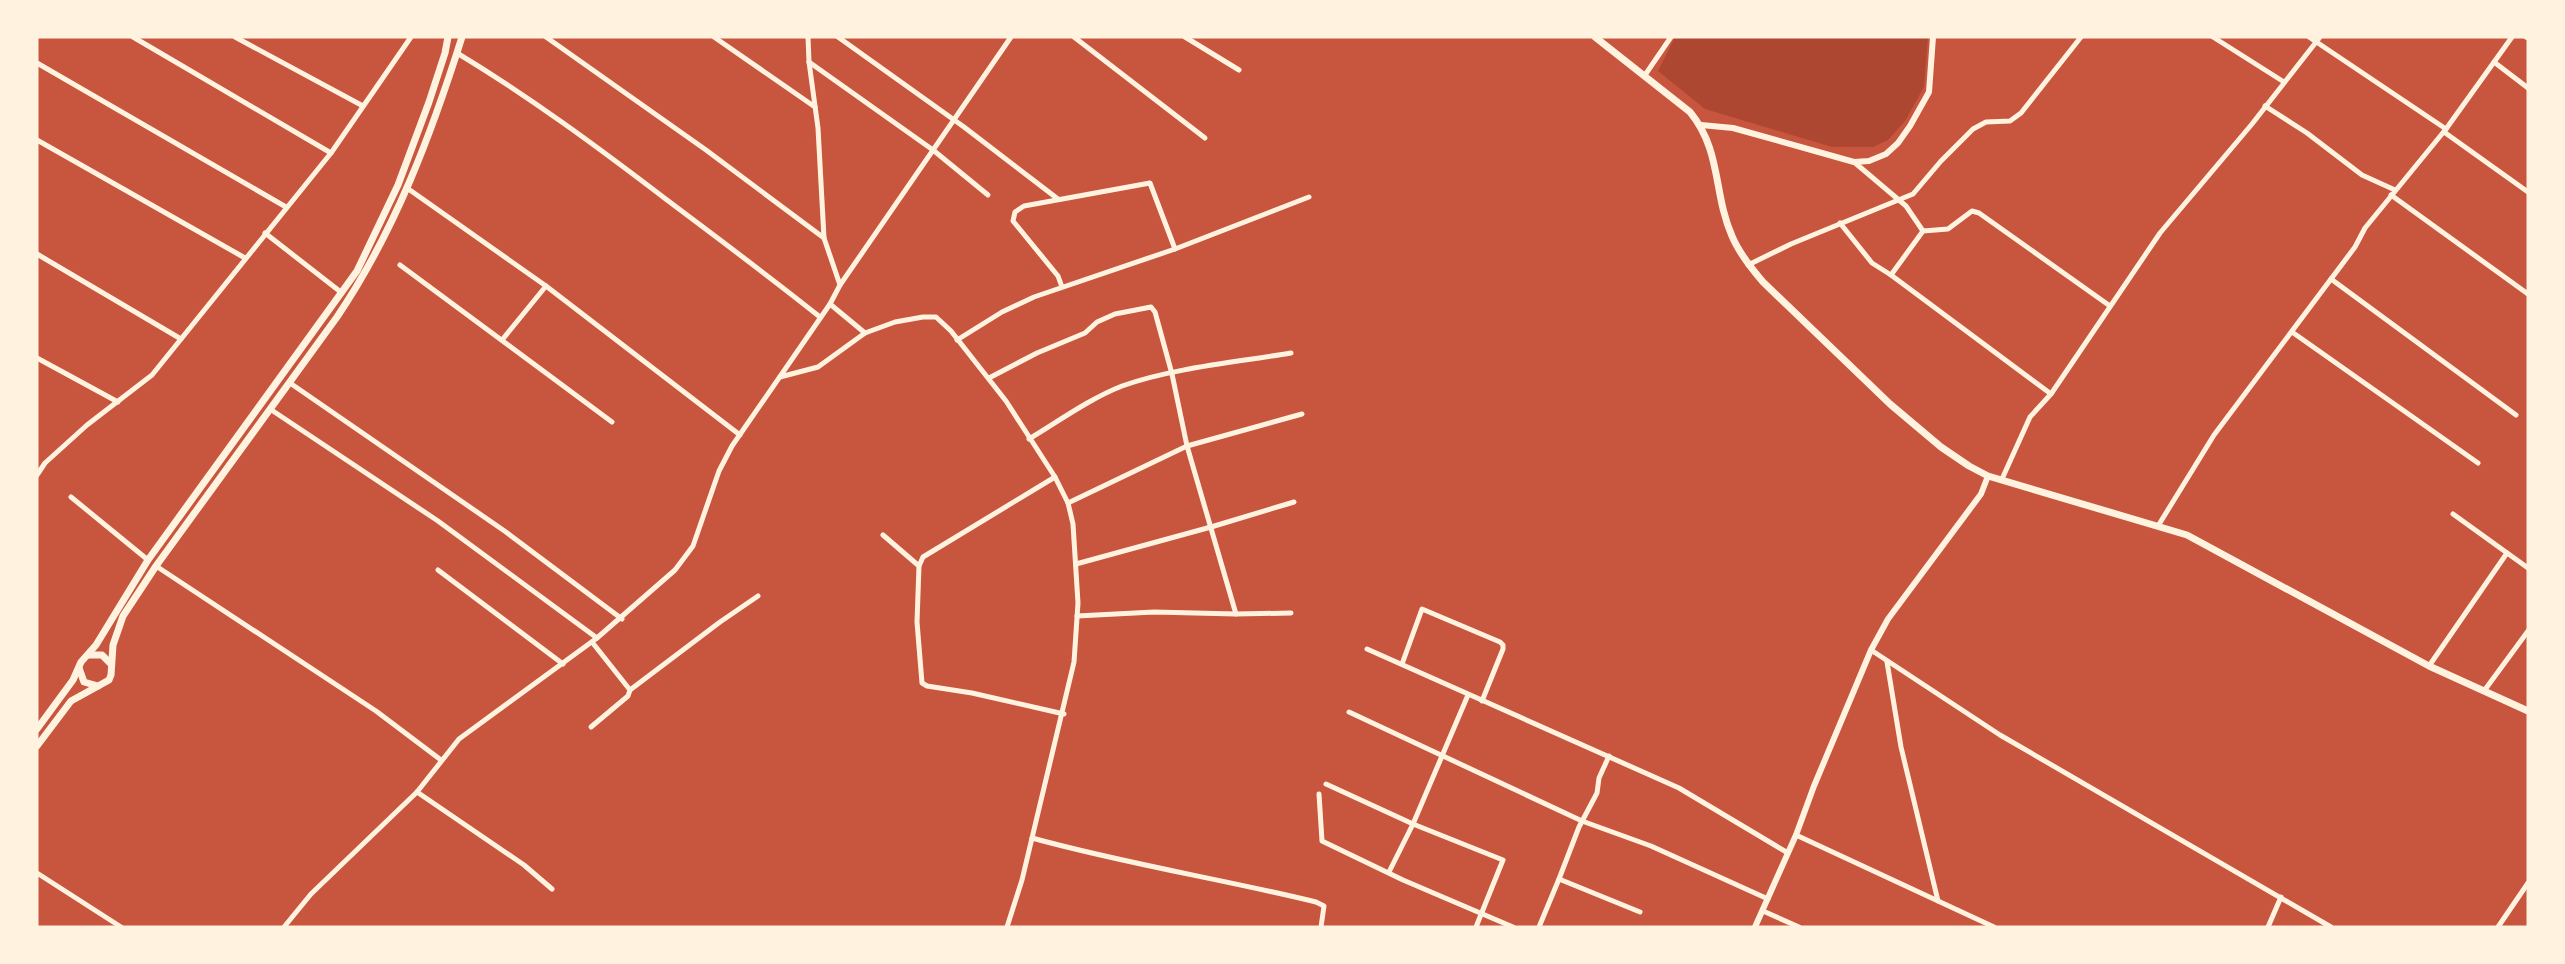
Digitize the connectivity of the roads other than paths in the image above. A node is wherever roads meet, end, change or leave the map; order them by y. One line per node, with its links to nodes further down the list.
1 (133, 37): 38 (street)
2 (235, 37): 29 (street)
3 (411, 37): 29 (street)
4 (448, 37): 62 (main road)
5 (461, 37): 21 (main road)
6 (546, 37): 51 (street)
7 (714, 37): 31 (street)
8 (808, 37): 22 (street)
9 (838, 37): 32 (street)
10 (1011, 37): 32 (street)
11 (1074, 37): 35 (street)
12 (1185, 37): 25 (street)
13 (1595, 37): 26 (main road)
14 (1671, 37): 26 (street)
15 (1933, 37): 39 (street)
16 (2081, 37): 46 (street)
17 (2213, 37): 27 (street)
18 (2309, 37): 20 (street)
19 (2512, 37): 23 (street)
20 (2318, 39): 27 (street); 34 (street)
21 (457, 53): 40 (main road); 66 (street)
22 (809, 62): 31 (street); 37 (street)
23 (2494, 62): 28 (street); 34 (street)
24 (37, 63): 47 (street)
25 (1239, 70)
26 (1645, 75): 33 (main road)
27 (2284, 82): 30 (street)
28 (2528, 89)
29 (362, 106): 38 (street)
30 (2265, 106): 42 (street); 65 (street)
31 (815, 107): 51 (street)
32 (954, 120): 37 (street); 45 (street)
33 (1701, 125): 39 (street); 56 (main road)
34 (2445, 130): 41 (street); 42 (street)
35 (1205, 138)
36 (37, 140): 54 (street)
37 (933, 150): 43 (street); 59 (street)
38 (331, 153): 47 (street)
39 (1854, 162): 46 (street)
40 (407, 188): 60 (street); 77 (main road)
41 (2528, 192)
42 (2393, 193): 58 (street); 63 (street)
43 (988, 195)
44 (1309, 197): 52 (street)
45 (1058, 199): 52 (street); 61 (street)
46 (1899, 200): 48 (street); 49 (street)
47 (286, 207): 50 (street)
48 (1840, 223): 56 (street); 57 (street)
49 (1923, 231): 57 (street); 65 (street)
50 (265, 233): 54 (street); 62 (street)
51 (824, 239): 59 (street)
52 (1175, 249): 61 (street)
53 (37, 254): 69 (street)
54 (245, 258): 69 (street)
55 (400, 265): 70 (street)
56 (1748, 265): 89 (main road)
57 (1891, 275): 78 (street)
58 (2331, 279): 67 (street); 82 (street)
59 (840, 285): 64 (street)
60 (546, 286): 70 (street); 84 (street)
61 (1062, 287): 71 (street)
62 (342, 293): 100 (main road)
63 (2528, 294)
64 (831, 304): 66 (street); 68 (street)
65 (2110, 306): 78 (street)
66 (820, 317): 75 (street)
67 (2292, 332): 87 (street); 96 (street)
68 (865, 334): 71 (street); 75 (street)
69 (181, 339): 79 (street)
70 (502, 340): 83 (street)
71 (957, 340): 76 (street)
72 (1291, 353): 74 (street)
73 (37, 358): 79 (street)
74 (1172, 374): 76 (street); 85 (street); 86 (street)
75 (780, 377): 84 (street)
76 (989, 378): 85 (street)
77 (290, 383): 80 (main road); 110 (street)
78 (2051, 394): 91 (street)
79 (118, 402): 88 (street)
80 (270, 409): 102 (main road); 112 (street)
81 (1303, 414): 86 (street)
82 (2516, 415)
83 (612, 422)
84 (740, 435): 110 (street)
85 (1029, 439): 90 (street)
86 (1187, 446): 94 (street); 97 (street)
87 (2478, 463)
88 (37, 475)
89 (1987, 475): 91 (main road); 114 (street)
90 (1055, 477): 94 (street); 103 (street)
91 (2002, 479): 96 (main road)
92 (71, 497): 100 (street)
93 (1294, 502): 97 (street)
94 (1068, 503): 101 (street)
95 (2453, 514): 99 (street)
96 (2158, 526): 120 (main road)
97 (1212, 527): 101 (street); 108 (street)
98 (883, 535): 103 (street)
99 (2507, 553): 104 (street); 120 (street)
100 (148, 560): 115 (main road)
101 (1076, 564): 109 (street)
102 (156, 566): 117 (main road); 135 (street)
103 (919, 566): 129 (street)
104 (2528, 568)
105 (438, 570): 118 (street)
106 (758, 596): 123 (street)
107 (1291, 613): 108 (street)
108 (1236, 614): 109 (street)
109 (1077, 616): 129 (street)
110 (622, 619): 112 (street)
111 (2528, 631): 124 (street)
112 (595, 640): 118 (street); 123 (street)
113 (1367, 649): 119 (street)
114 (1871, 650): 116 (street); 141 (street)
115 (89, 655): 117 (main road); 121 (main road)
116 (1888, 662): 149 (street); 151 (street)
117 (111, 664): 122 (main road)
118 (564, 664): 135 (street)
119 (1402, 664): 125 (street); 126 (street)
120 (2429, 666): 124 (main road)
121 (79, 668): 122 (main road); 131 (main road)
122 (100, 686): 132 (main road)
123 (630, 690): 130 (street)
124 (2484, 691): 127 (main road)
125 (1468, 695): 126 (street); 133 (street)
126 (1482, 701): 134 (street)
127 (2528, 711)
128 (1349, 712): 133 (street)
129 (1064, 714): 142 (street)
130 (591, 727)
131 (37, 729)
132 (37, 746)
133 (1441, 755): 139 (street); 140 (street)
134 (1609, 756): 139 (street); 143 (street)
135 (441, 760): 137 (street)
136 (1326, 784): 140 (street)
137 (417, 792): 148 (street); 156 (street)
138 (1319, 794): 144 (street)
139 (1582, 821): 146 (street); 150 (street)
140 (1413, 824): 144 (street); 154 (street)
141 (1796, 835): 143 (street); 151 (street)
142 (1031, 838): 157 (street); 158 (street)
143 (1788, 853): 150 (street)
144 (1389, 872): 154 (street)
145 (37, 873): 155 (street)
146 (1559, 879): 153 (street); 161 (street)
147 (2528, 883): 167 (street)
148 (552, 889)
149 (2281, 897): 165 (street); 166 (street)
150 (1768, 900): 152 (street)
151 (1938, 901): 164 (street)
152 (1762, 911): 162 (street); 163 (street)
153 (1640, 912)
154 (1481, 915): 159 (street); 160 (street)
155 (121, 927)
156 (284, 927)
157 (1007, 927)
158 (1321, 927)
159 (1476, 927)
160 (1513, 927)
161 (1539, 927)
162 (1755, 927)
163 (1799, 927)
164 (1994, 927)
165 (2268, 927)
166 (2331, 927)
167 (2498, 927)

